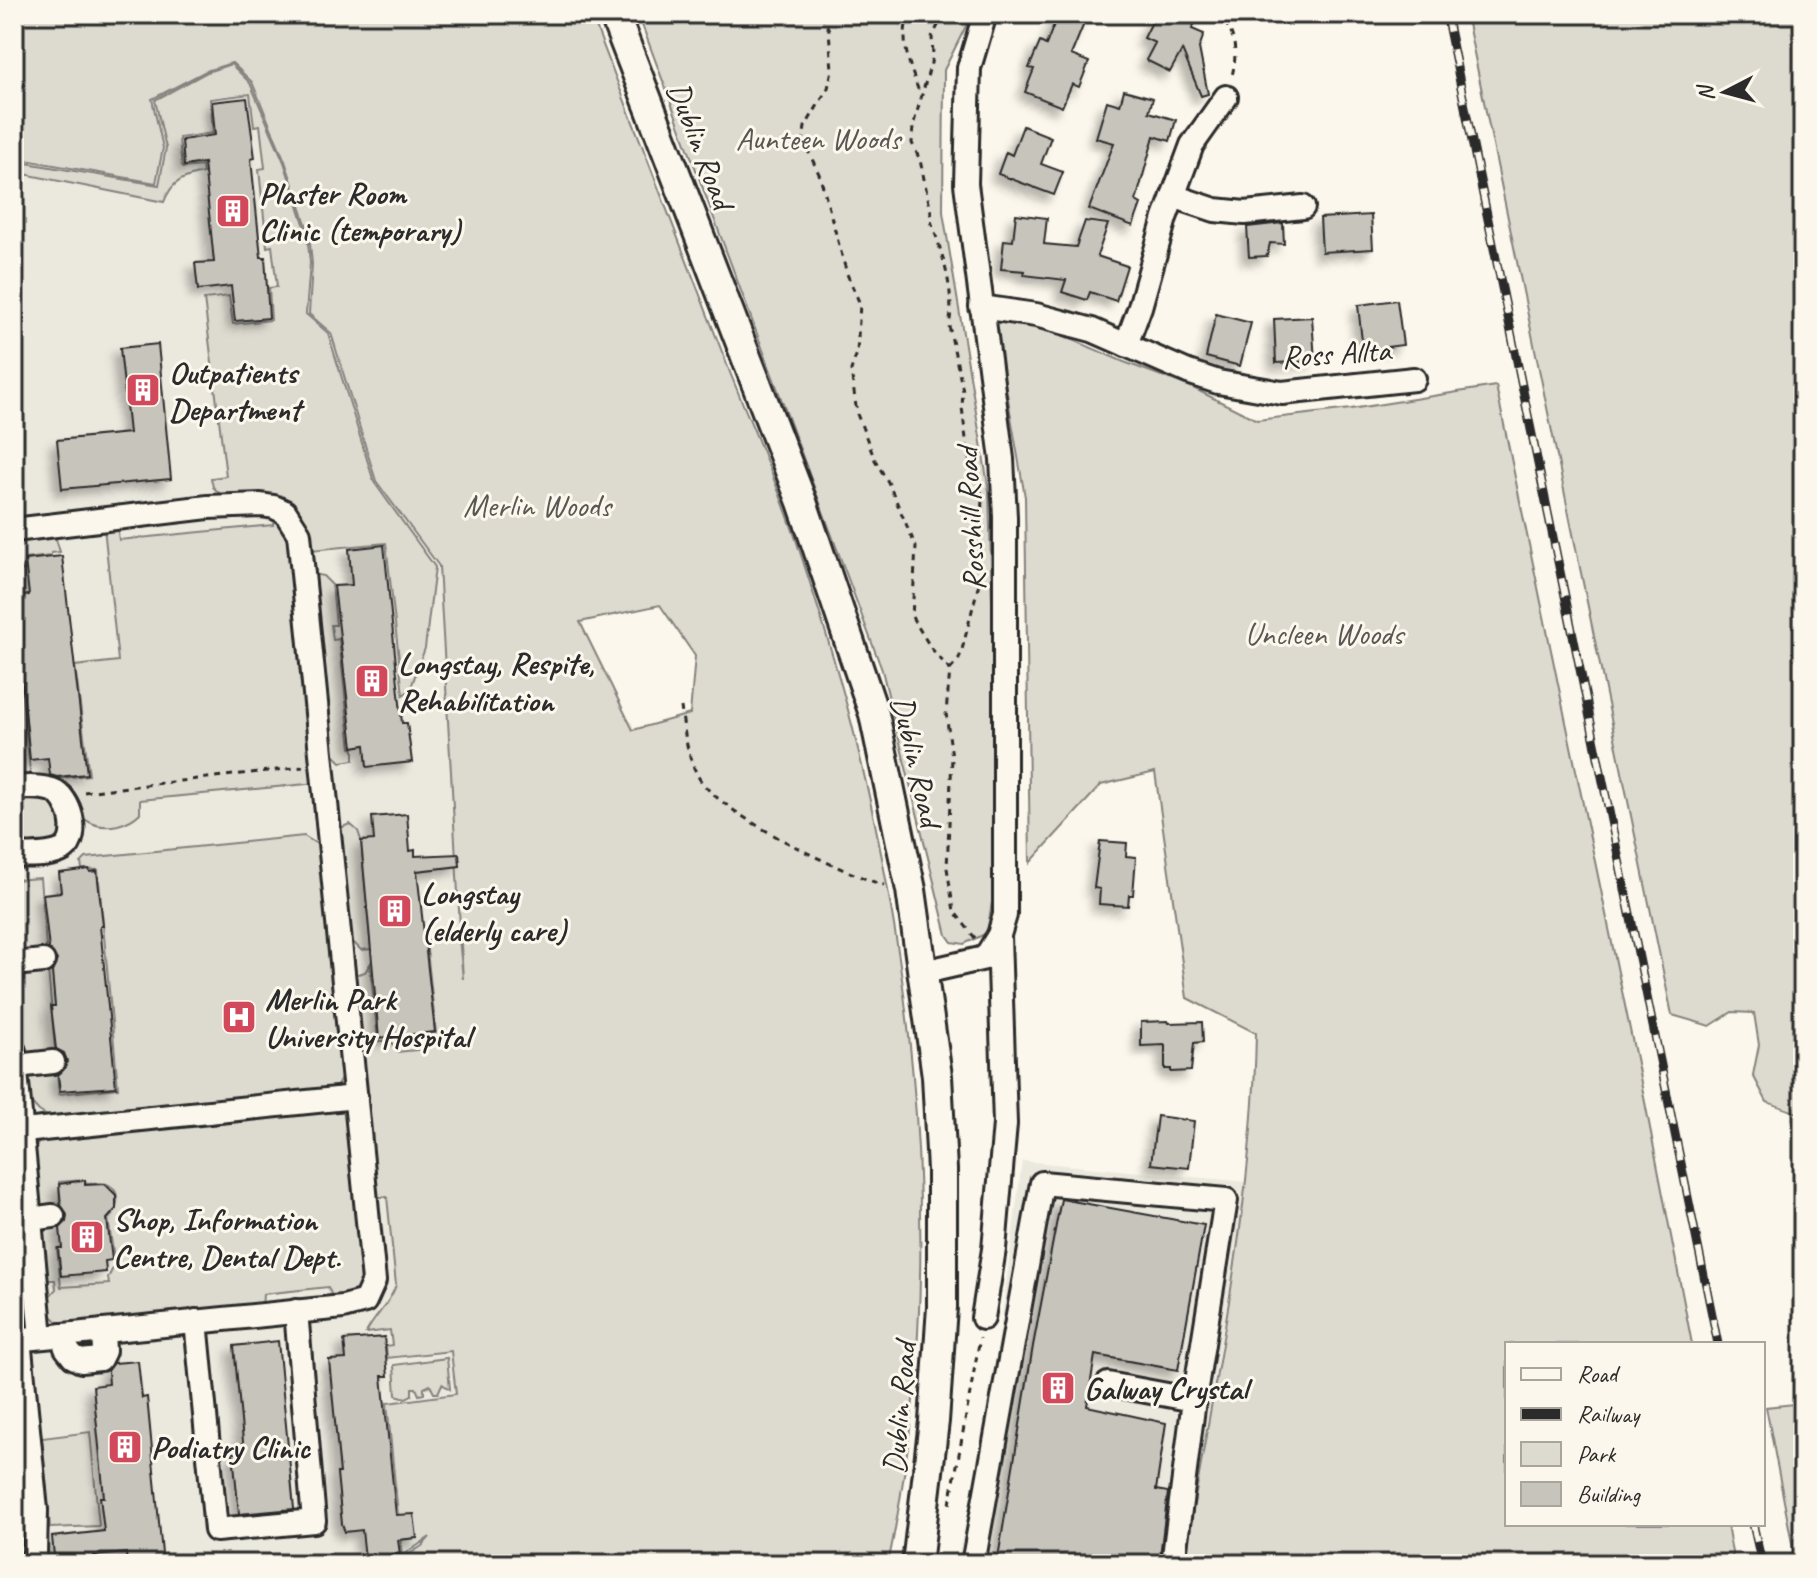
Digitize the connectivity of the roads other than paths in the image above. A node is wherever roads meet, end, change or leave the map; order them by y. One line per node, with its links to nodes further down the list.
1 (614, 14): 15 (main road, Dublin Road)
2 (985, 14): 6 (street, Rosshill Road)
3 (1226, 97): 4 (street)
4 (1173, 196): 5 (street); 7 (street)
5 (1303, 207)
6 (981, 307): 7 (street, Ross Allta); 12 (street, Rosshill Road)
7 (1126, 345): 8 (street, Ross Allta)
8 (1414, 379)
9 (14, 530): 18 (street)
10 (14, 788): 11 (street)
11 (14, 856)
12 (994, 943): 15 (street); 23 (street, Rosshill Road)
13 (43, 961): 14 (street)
14 (14, 964)
15 (924, 972): 29 (main road, Dublin Road)
16 (15, 1058): 17 (street); 19 (street)
17 (53, 1062)
18 (356, 1097): 19 (street); 22 (street)
19 (18, 1132): 21 (street)
20 (53, 1216): 21 (street)
21 (30, 1219): 25 (street)
22 (296, 1311): 24 (street); 24 (street)
23 (983, 1318)
24 (196, 1321): 25 (street)
25 (34, 1338): 28 (street)
26 (1108, 1384): 27 (street)
27 (1194, 1400): 30 (street); 31 (street)
28 (28, 1564)
29 (917, 1564)
30 (973, 1564)
31 (1173, 1564)

